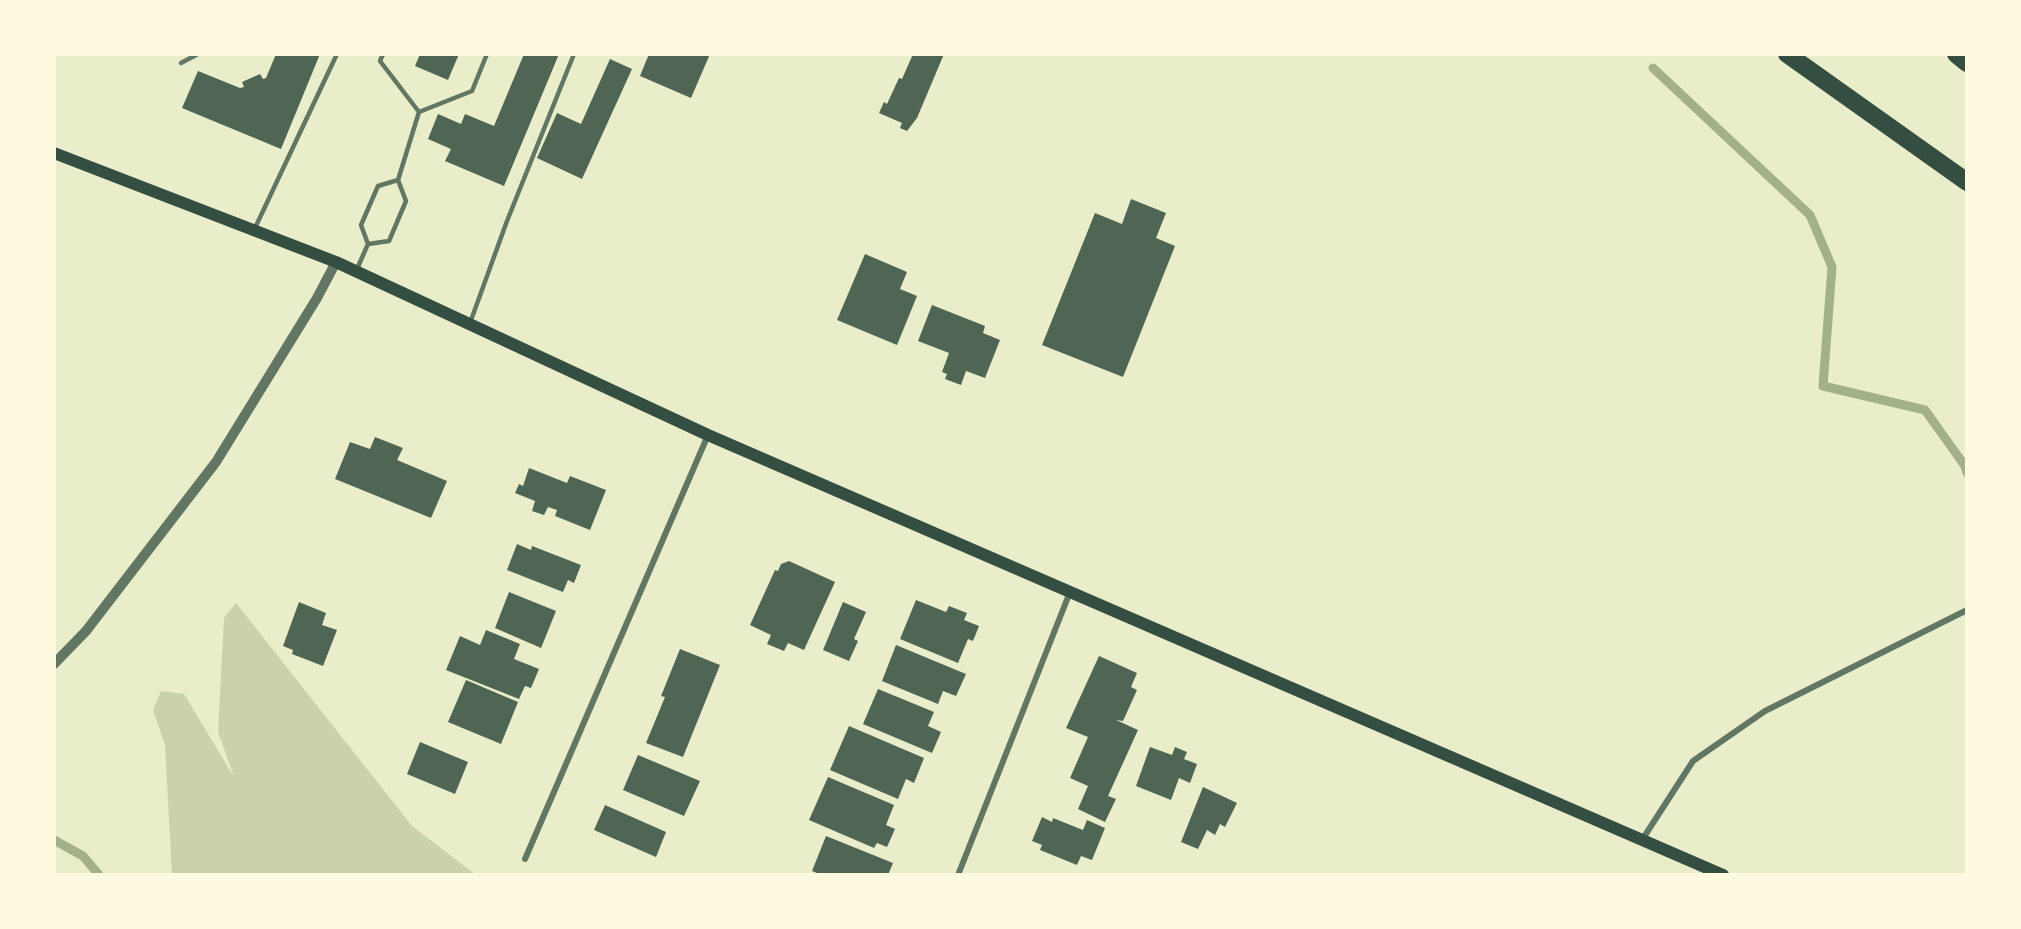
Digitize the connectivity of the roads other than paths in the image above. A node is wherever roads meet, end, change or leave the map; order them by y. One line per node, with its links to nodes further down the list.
1 (198, 54): 8 (lane)
2 (337, 54): 14 (lane)
3 (383, 54): 10 (lane)
4 (487, 54): 10 (lane)
5 (574, 54): 18 (lane)
6 (1787, 54): 13 (highway)
7 (1956, 54): 9 (highway)
8 (182, 63)
9 (1967, 63)
10 (419, 112): 12 (lane)
11 (54, 153): 14 (main road)
12 (398, 180): 15 (lane); 15 (lane)
13 (1967, 182)
14 (254, 231): 16 (main road)
15 (368, 244): 17 (lane)
16 (336, 262): 17 (main road); 22 (street)
17 (356, 272): 18 (main road)
18 (470, 324): 19 (main road)
19 (708, 435): 20 (main road); 24 (street)
20 (1070, 592): 23 (main road); 25 (street)
21 (1967, 610): 23 (street)
22 (54, 664)
23 (1641, 841): 26 (main road)
24 (525, 859)
25 (958, 875)
26 (1723, 875)

